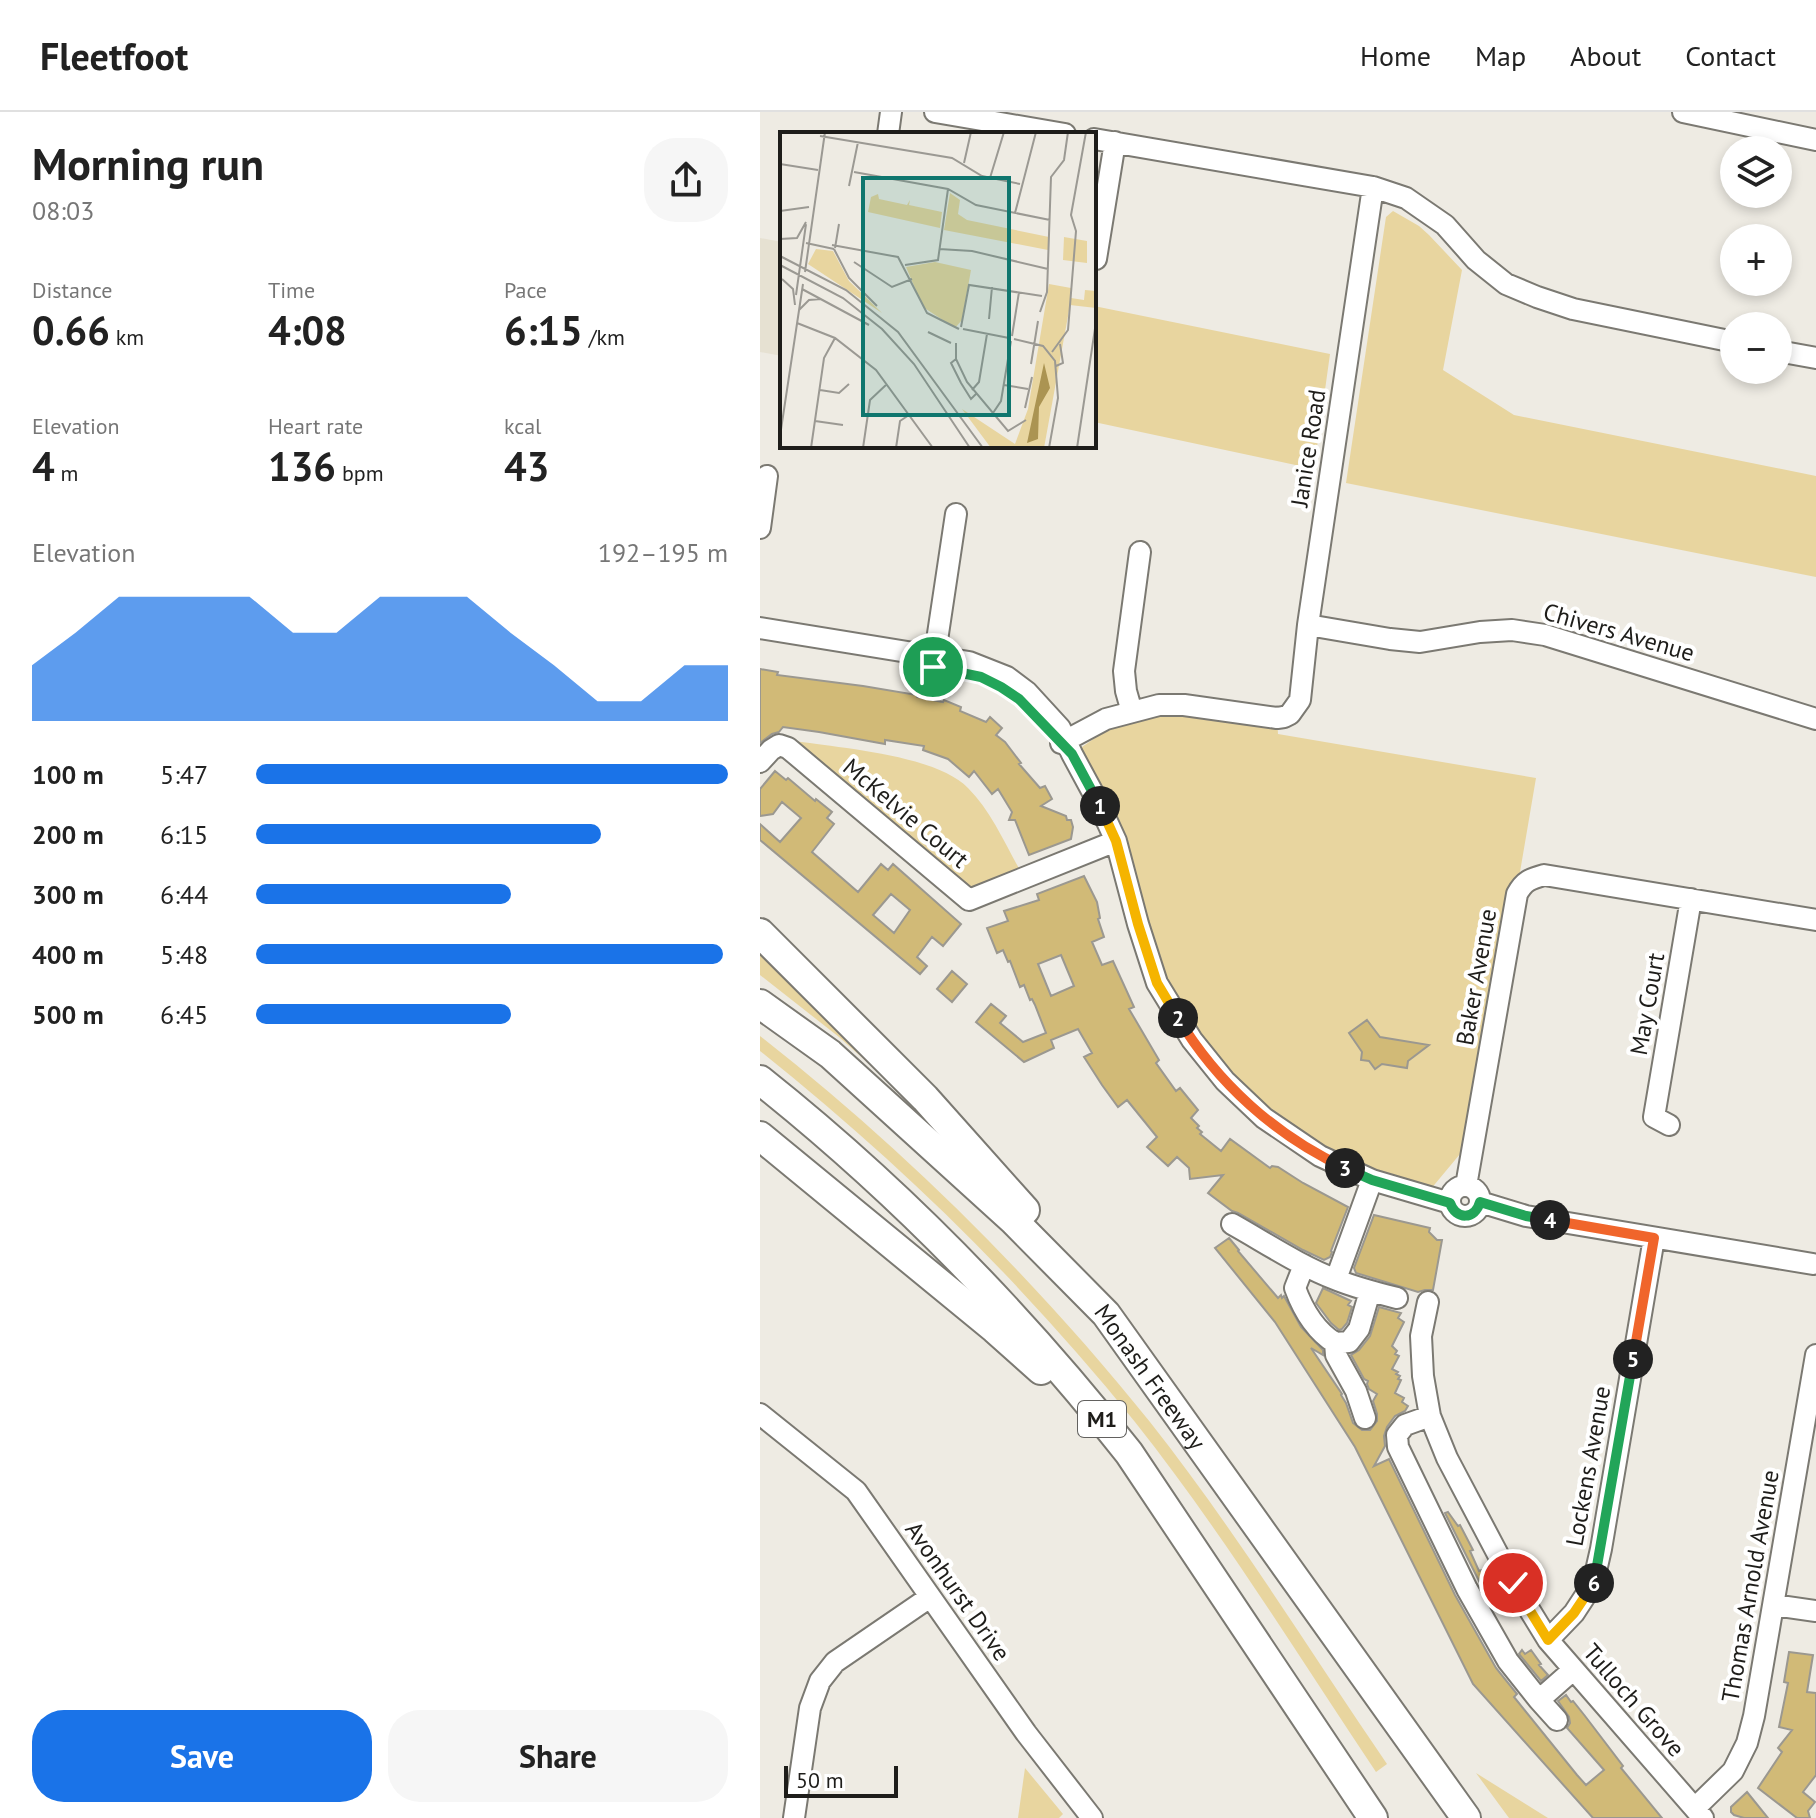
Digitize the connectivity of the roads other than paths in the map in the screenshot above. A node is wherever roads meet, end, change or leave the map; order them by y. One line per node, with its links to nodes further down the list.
1 (891, 112): 4 (street)
2 (935, 112): 5 (street)
3 (1683, 112): 7 (street)
4 (888, 132)
5 (1053, 132)
6 (1096, 139): 8 (street)
7 (1816, 140)
8 (1115, 142): 9 (street); 10 (street)
9 (1373, 187): 11 (street); 18 (street, Janice Road)
10 (1096, 259)
11 (1720, 339)
12 (1792, 354): 13 (street)
13 (1816, 358)
14 (767, 476): 16 (street)
15 (956, 514): 22 (street)
16 (760, 528)
17 (1140, 552): 23 (street)
18 (1308, 625): 23 (street, Janice Road); 24 (street, Chivers Avenue)
19 (760, 628): 21 (street)
20 (760, 639): 21 (street)
21 (812, 642): 22 (street)
22 (934, 662): 25 (street)
23 (1132, 712): 25 (street)
24 (1816, 719)
25 (1066, 745): 27 (street)
26 (760, 762): 27 (street, McKelvie Court)
27 (1116, 841): 35 (street)
28 (1691, 899): 29 (street, Baker Avenue); 33 (street, May Court); 36 (street, Baker Avenue)
29 (1816, 920)
30 (760, 933): 47 (highway)
31 (760, 1004): 47 (highway, Monash Freeway / M1)
32 (760, 1080): 53 (highway, M1)
33 (1654, 1121)
34 (760, 1136): 53 (highway)
35 (1372, 1180): 38 (street); 43 (street)
36 (1466, 1186): 37 (street); 38 (street)
37 (1480, 1202): 38 (street); 40 (street)
38 (1450, 1203)
39 (1232, 1224): 41 (street)
40 (1654, 1238): 42 (street); 57 (street, Lockens Avenue)
41 (1304, 1265): 43 (street); 48 (street)
42 (1815, 1267)
43 (1336, 1279): 44 (street)
44 (1370, 1291): 45 (street); 48 (street)
45 (1397, 1298)
46 (1428, 1302): 51 (street, Tulloch Grove)
47 (1106, 1314): 65 (highway, Monash Freeway / M1)
48 (1335, 1343): 52 (street)
49 (1816, 1355): 55 (street, Thomas Arnold Avenue)
50 (760, 1414): 54 (street, Avonhurst Drive)
51 (1430, 1416): 57 (street, Tulloch Grove); 59 (street)
52 (1365, 1418)
53 (1129, 1453): 64 (highway, M1)
54 (930, 1597): 62 (street); 63 (street, Avonhurst Drive)
55 (1774, 1605): 56 (street); 61 (street, Thomas Arnold Avenue)
56 (1816, 1611)
57 (1548, 1640): 58 (street, Tulloch Grove)
58 (1573, 1670): 59 (street); 61 (street, Tulloch Grove)
59 (1539, 1700): 60 (street)
60 (1557, 1720)
61 (1699, 1813)
62 (794, 1818)
63 (1092, 1818)
64 (1373, 1818)
65 (1466, 1818)

